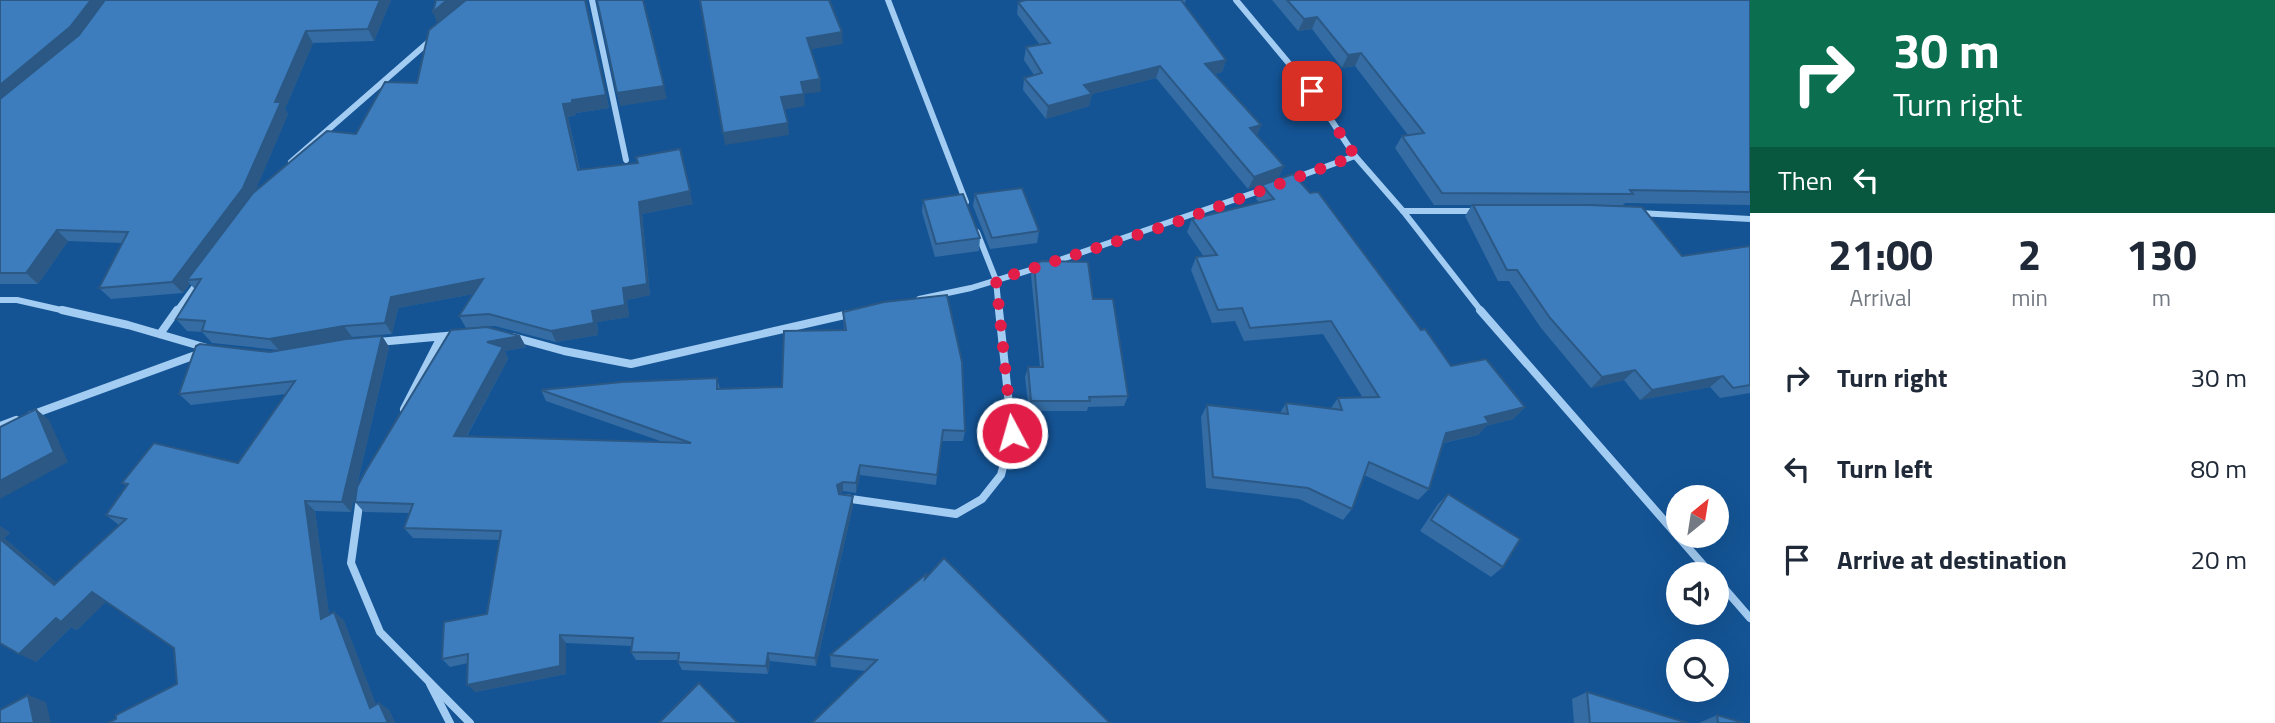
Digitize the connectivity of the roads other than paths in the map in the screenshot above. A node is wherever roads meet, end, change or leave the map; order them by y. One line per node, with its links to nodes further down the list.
1 (592, 0): 6 (street)
2 (888, 0): 8 (street)
3 (1236, 0): 5 (street)
4 (434, 38): 7 (street)
5 (1355, 156): 9 (street); 15 (street)
6 (626, 160)
7 (287, 167)
8 (966, 204)
9 (1403, 211): 10 (street); 28 (street)
10 (1484, 211)
11 (1632, 213): 12 (street)
12 (1750, 219)
13 (976, 229): 15 (street)
14 (206, 272): 19 (street)
15 (996, 280): 17 (street); 27 (street)
16 (0, 300): 19 (street)
17 (905, 302)
18 (852, 313): 21 (street)
19 (160, 334): 25 (street)
20 (468, 334): 22 (street)
21 (506, 335)
22 (441, 337): 23 (street); 24 (street)
23 (365, 343)
24 (400, 417)
25 (0, 426)
26 (366, 484): 31 (street)
27 (843, 498)
28 (1701, 562)
29 (1729, 594): 30 (street)
30 (1750, 618)
31 (424, 674): 32 (street); 33 (street)
32 (450, 723)
33 (470, 723)

